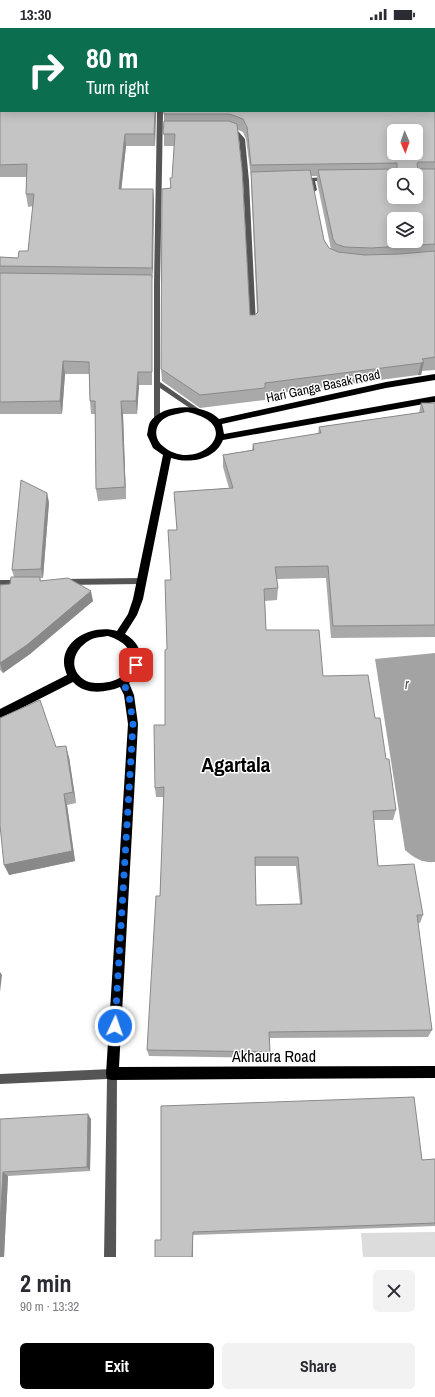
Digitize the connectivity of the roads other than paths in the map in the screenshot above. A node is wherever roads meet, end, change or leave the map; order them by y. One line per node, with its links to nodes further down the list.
1 (160, 112): 2 (street)
2 (160, 130): 3 (street); 12 (street)
3 (168, 130)
4 (221, 130): 8 (street)
5 (312, 179): 6 (street); 7 (street); 10 (street)
6 (332, 179)
7 (304, 180)
8 (246, 181): 9 (street); 13 (street)
9 (253, 181)
10 (315, 195)
11 (149, 284): 12 (street)
12 (156, 284): 15 (street)
13 (253, 325)
14 (435, 377): 19 (main road, Hari Ganga Basak Road)
15 (157, 383): 17 (street); 18 (street)
16 (435, 399): 20 (main road)
17 (199, 411): 18 (main road); 19 (main road)
18 (157, 420): 21 (main road)
19 (217, 422): 20 (main road)
20 (220, 438): 21 (main road)
21 (167, 455): 22 (main road)
22 (141, 581): 23 (street); 26 (main road)
23 (55, 582)
24 (0, 583): 25 (street)
25 (31, 583)
26 (119, 635): 27 (main road); 28 (main road)
27 (73, 677): 28 (main road); 29 (main road)
28 (123, 682): 31 (main road)
29 (0, 714)
30 (435, 1072): 31 (main road, Akhaura Road)
31 (112, 1074): 32 (street); 33 (street)
32 (0, 1079)
33 (110, 1257)

